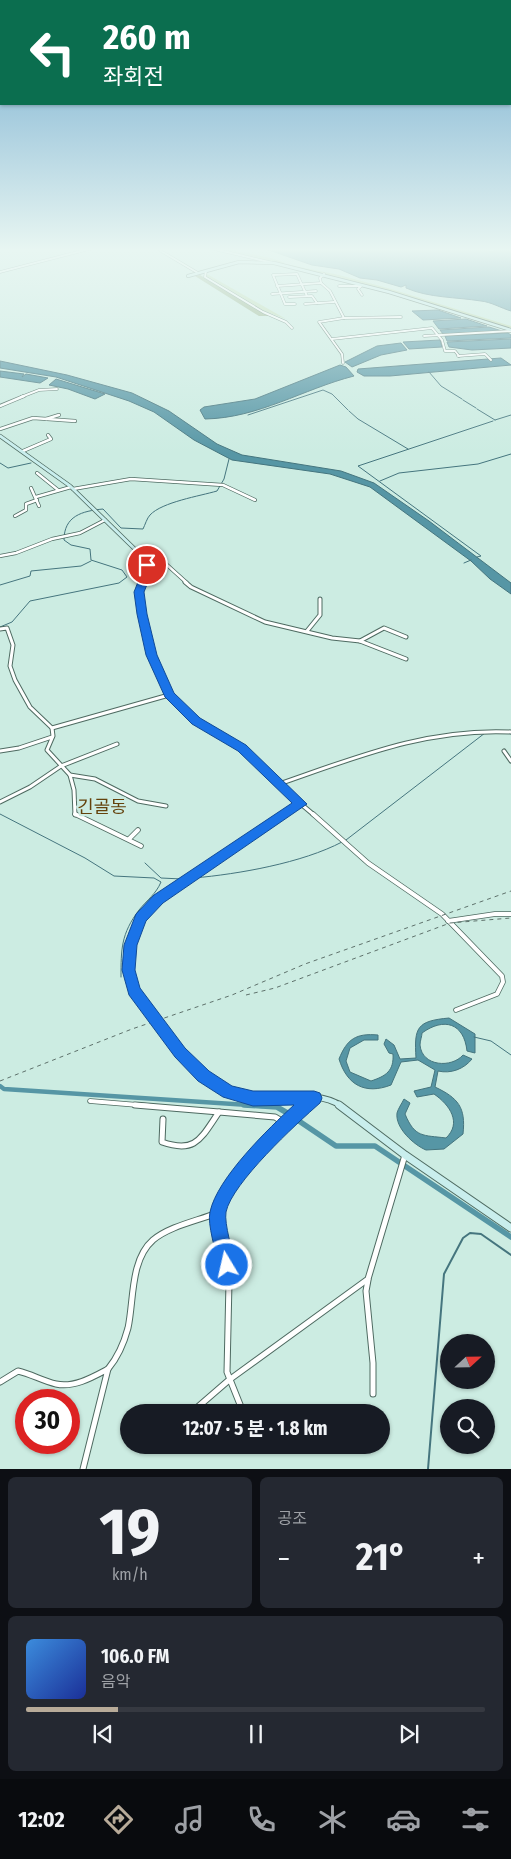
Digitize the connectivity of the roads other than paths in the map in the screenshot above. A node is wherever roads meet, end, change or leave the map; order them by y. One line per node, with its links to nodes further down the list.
1 (273, 317): 5 (street)
2 (464, 317): 6 (main road)
3 (344, 318): 4 (street); 9 (street)
4 (401, 318)
5 (292, 328)
6 (511, 331): 8 (street)
7 (424, 336): 8 (street)
8 (438, 336): 9 (street); 10 (street)
9 (331, 339): 11 (street)
10 (491, 360)
11 (342, 363)
12 (57, 389): 13 (street)
13 (0, 406)
14 (59, 415): 15 (street)
15 (45, 419): 16 (street); 17 (street)
16 (75, 421)
17 (0, 429)
18 (48, 435): 20 (street)
19 (0, 436): 20 (main road)
20 (23, 451): 23 (main road)
21 (37, 473): 24 (street)
22 (31, 488): 25 (street)
23 (72, 488): 24 (street); 26 (street); 29 (main road)
24 (58, 490): 25 (street)
25 (36, 498): 27 (street); 28 (street)
26 (255, 500)
27 (39, 506)
28 (15, 516)
29 (105, 520): 30 (street); 31 (main road)
30 (0, 556)
31 (142, 556): 34 (street); 38 (main road)
32 (320, 599): 34 (street)
33 (0, 629): 39 (street)
34 (307, 631): 36 (street)
35 (406, 637): 36 (street)
36 (360, 641): 37 (street)
37 (406, 659)
38 (169, 695): 39 (street); 48 (main road)
39 (52, 728): 41 (street)
40 (511, 732): 48 (street)
41 (52, 737): 43 (street); 46 (street)
42 (117, 744): 46 (street)
43 (0, 751)
44 (504, 751): 45 (street)
45 (511, 761)
46 (61, 766): 47 (street); 49 (street)
47 (70, 775): 51 (street); 53 (street)
48 (280, 784): 50 (main road)
49 (0, 802)
50 (300, 804): 56 (street); 58 (main road)
51 (166, 806)
52 (138, 830): 53 (street)
53 (129, 839): 54 (street)
54 (141, 846)
55 (511, 914): 56 (street)
56 (448, 920): 57 (street)
57 (456, 1010)
58 (314, 1098): 62 (street); 63 (main road)
59 (90, 1101): 60 (street)
60 (219, 1112): 61 (street); 62 (street)
61 (163, 1119)
62 (284, 1123): 64 (street)
63 (405, 1155): 65 (main road); 66 (street)
64 (217, 1213): 67 (street); 68 (street)
65 (511, 1228)
66 (368, 1279): 68 (street); 70 (street)
67 (108, 1369): 69 (street); 73 (street)
68 (230, 1380): 71 (street); 72 (street)
69 (0, 1382)
70 (373, 1394)
71 (202, 1404)
72 (240, 1404)
73 (83, 1469)

